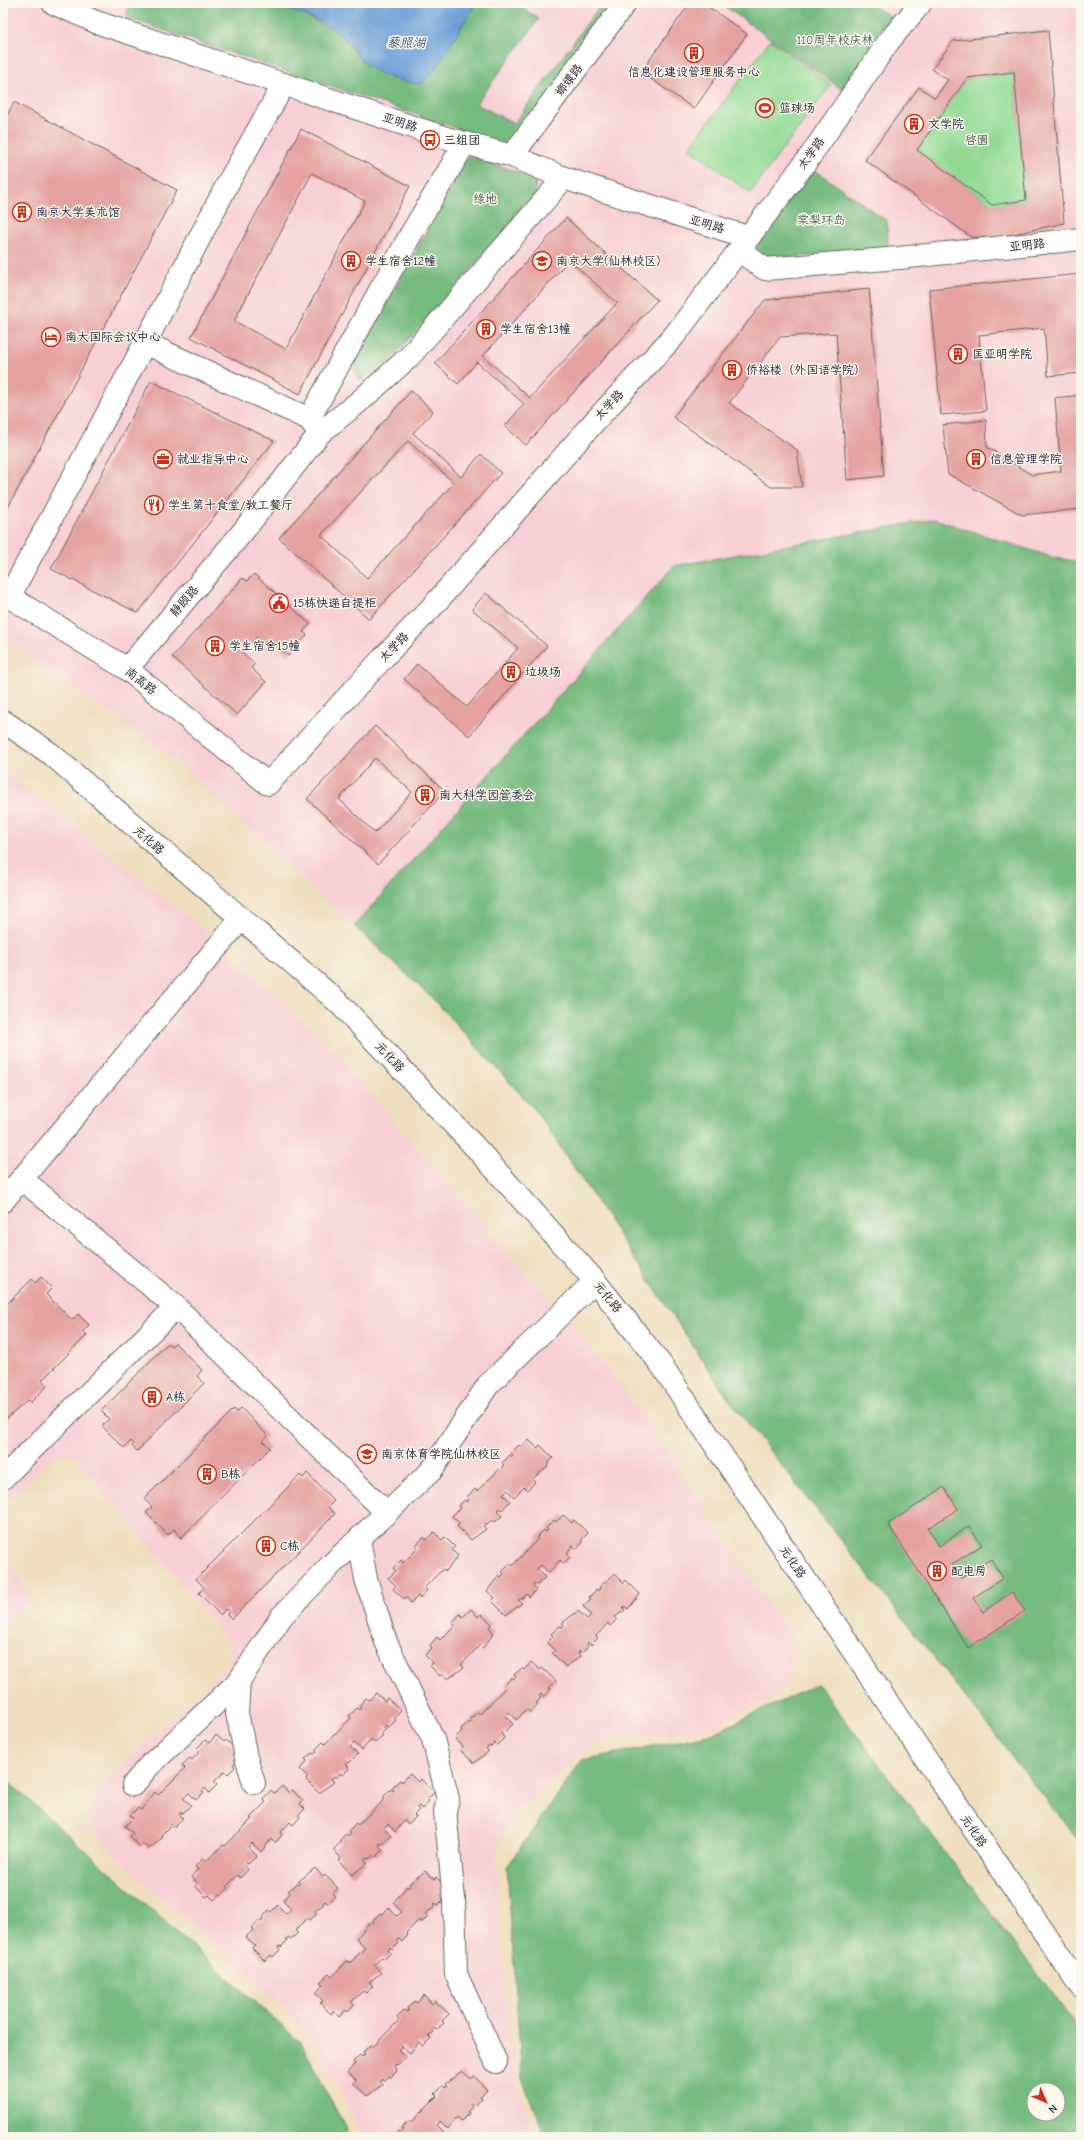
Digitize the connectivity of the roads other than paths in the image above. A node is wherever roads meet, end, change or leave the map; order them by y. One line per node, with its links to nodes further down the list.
1 (53, 3): 4 (street, 亚明路)
2 (626, 3): 6 (street, 嫏嬛路)
3 (921, 3): 9 (street, 太学路)
4 (284, 84): 5 (street, 亚明路); 10 (street)
5 (464, 143): 6 (street, 亚明路); 11 (street)
6 (512, 156): 7 (street, 亚明路)
7 (564, 178): 9 (street, 亚明路); 11 (street)
8 (1081, 239): 9 (street, 亚明路)
9 (744, 244): 15 (street, 太学路)
10 (145, 343): 11 (street); 12 (street)
11 (314, 426): 13 (street, 静颐路)
12 (6, 595): 13 (street, 南高路)
13 (127, 669): 15 (street, 南高路)
14 (3, 721): 16 (street, 元化路)
15 (268, 784)
16 (241, 919): 17 (street); 19 (street, 元化路)
17 (22, 1179): 18 (street); 20 (street)
18 (3, 1201)
19 (595, 1281): 22 (street); 27 (street, 元化路)
20 (176, 1307): 21 (street); 22 (street)
21 (3, 1478)
22 (387, 1513): 23 (street)
23 (359, 1539): 24 (street); 28 (street)
24 (239, 1681): 25 (street); 26 (street)
25 (254, 1783)
26 (133, 1786)
27 (1081, 1987)
28 (496, 2062)

